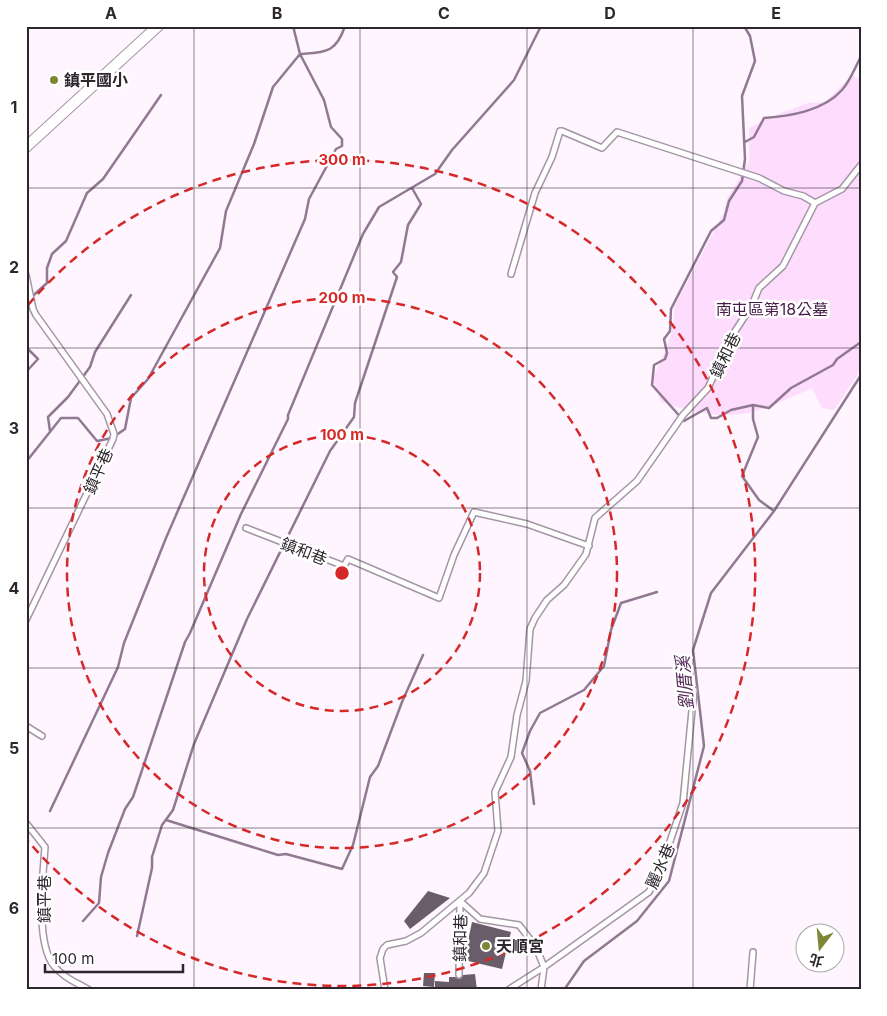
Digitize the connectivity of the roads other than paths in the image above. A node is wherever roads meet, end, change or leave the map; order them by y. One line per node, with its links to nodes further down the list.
1 (158, 26): 2 (street)
2 (26, 147)
3 (861, 165): 4 (lane)
4 (815, 203): 5 (lane); 8 (lane, 鎮和巷)
5 (511, 274)
6 (26, 275): 9 (lane, 鎮平巷)
7 (246, 528): 8 (lane, 鎮和巷)
8 (589, 546): 14 (lane, 鎮和巷)
9 (26, 620)
10 (694, 690): 16 (lane, 麗水巷)
11 (26, 726): 12 (lane)
12 (42, 736)
13 (26, 823): 18 (lane, 鎮平巷)
14 (460, 901): 16 (lane, 鎮和巷); 17 (lane, 鎮和巷); 19 (lane, 鎮和巷)
15 (753, 952): 22 (lane)
16 (544, 967): 20 (lane); 21 (lane)
17 (459, 975)
18 (89, 990)
19 (385, 990)
20 (508, 990)
21 (540, 990)
22 (750, 990)

